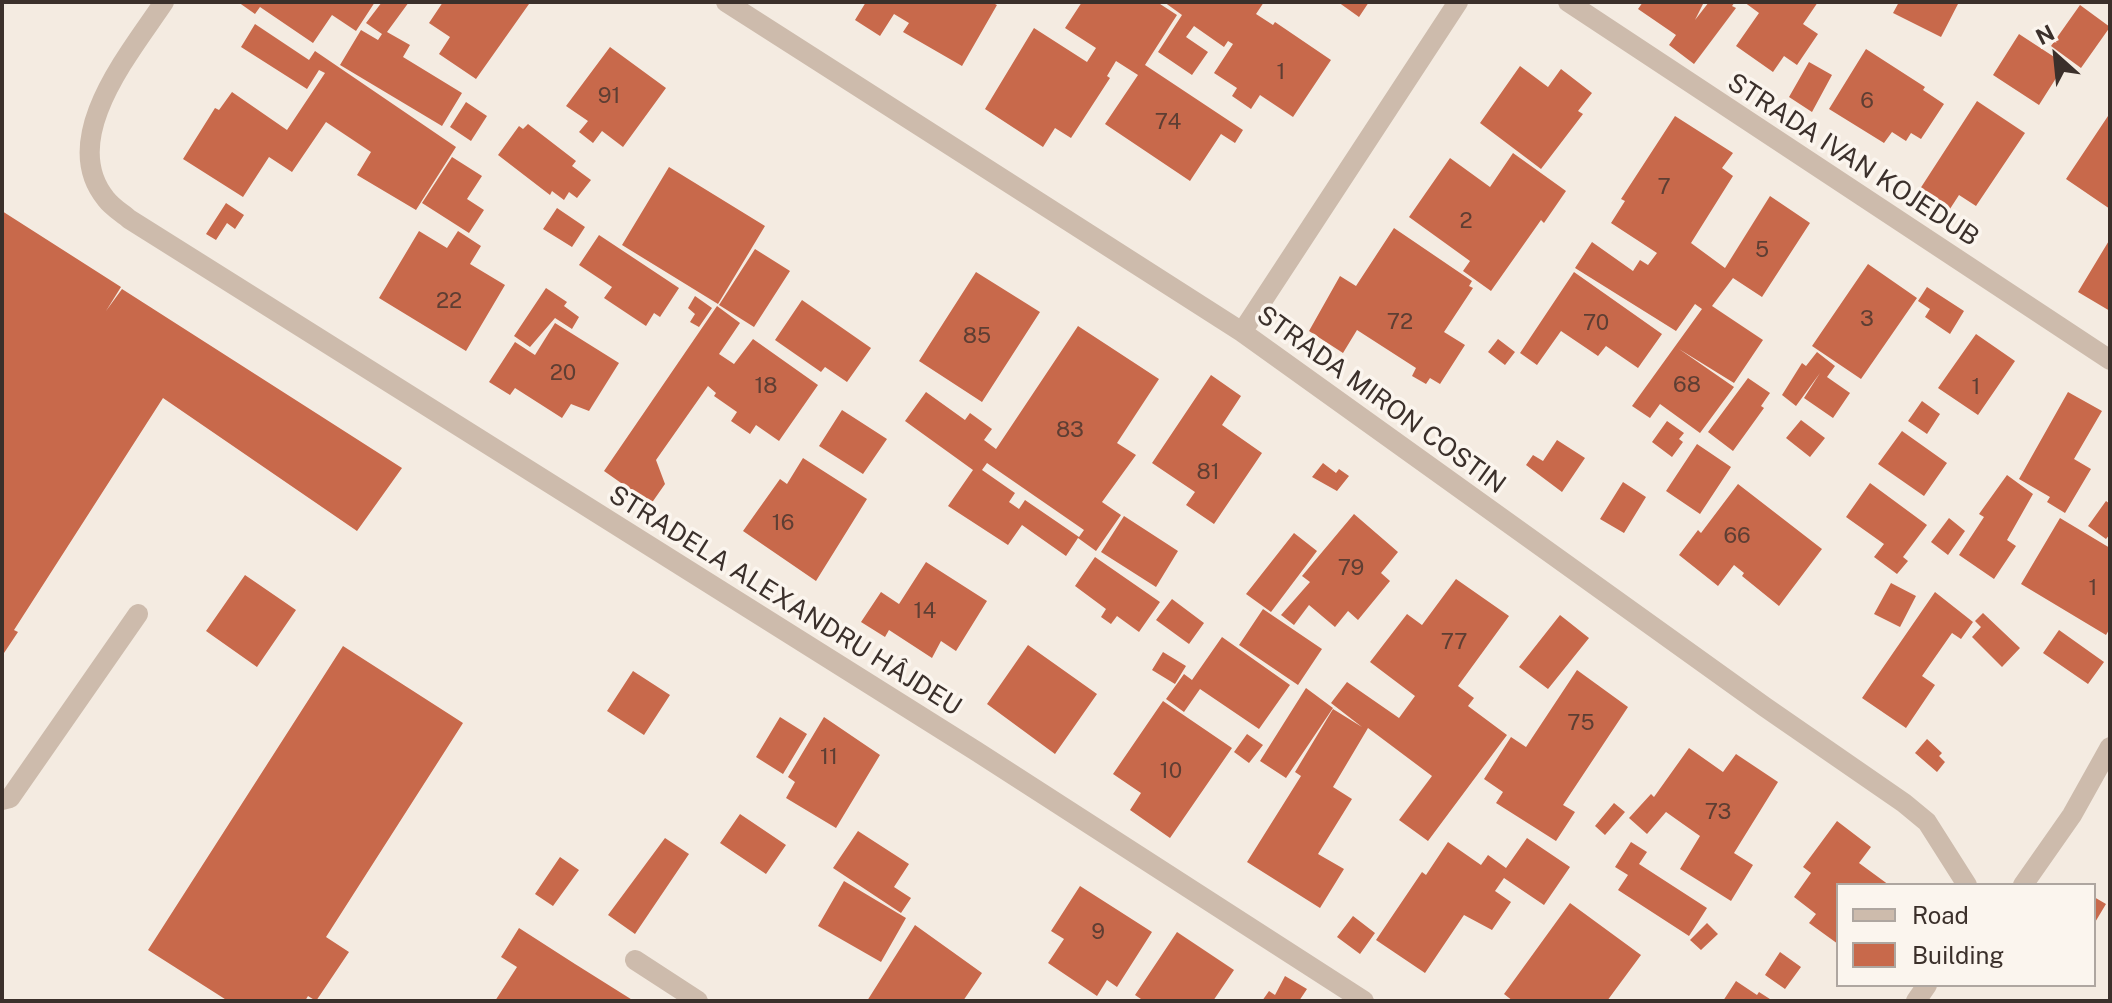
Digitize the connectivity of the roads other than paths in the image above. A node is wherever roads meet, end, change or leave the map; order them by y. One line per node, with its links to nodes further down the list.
1 (164, 2): 14 (street, STRADELA ALEXANDRU HÂJDEU)
2 (726, 2): 5 (street, STRADA MIRON COSTIN)
3 (1458, 2): 5 (street)
4 (1568, 2): 6 (street, STRADA IVAN KOJEDUB)
5 (1242, 332): 10 (street, STRADA MIRON COSTIN)
6 (2110, 360)
7 (138, 614): 9 (street)
8 (2110, 747): 11 (street)
9 (2, 800)
10 (1966, 883)
11 (2024, 883)
12 (635, 960): 13 (street)
13 (698, 1001)
14 (1364, 1001)

